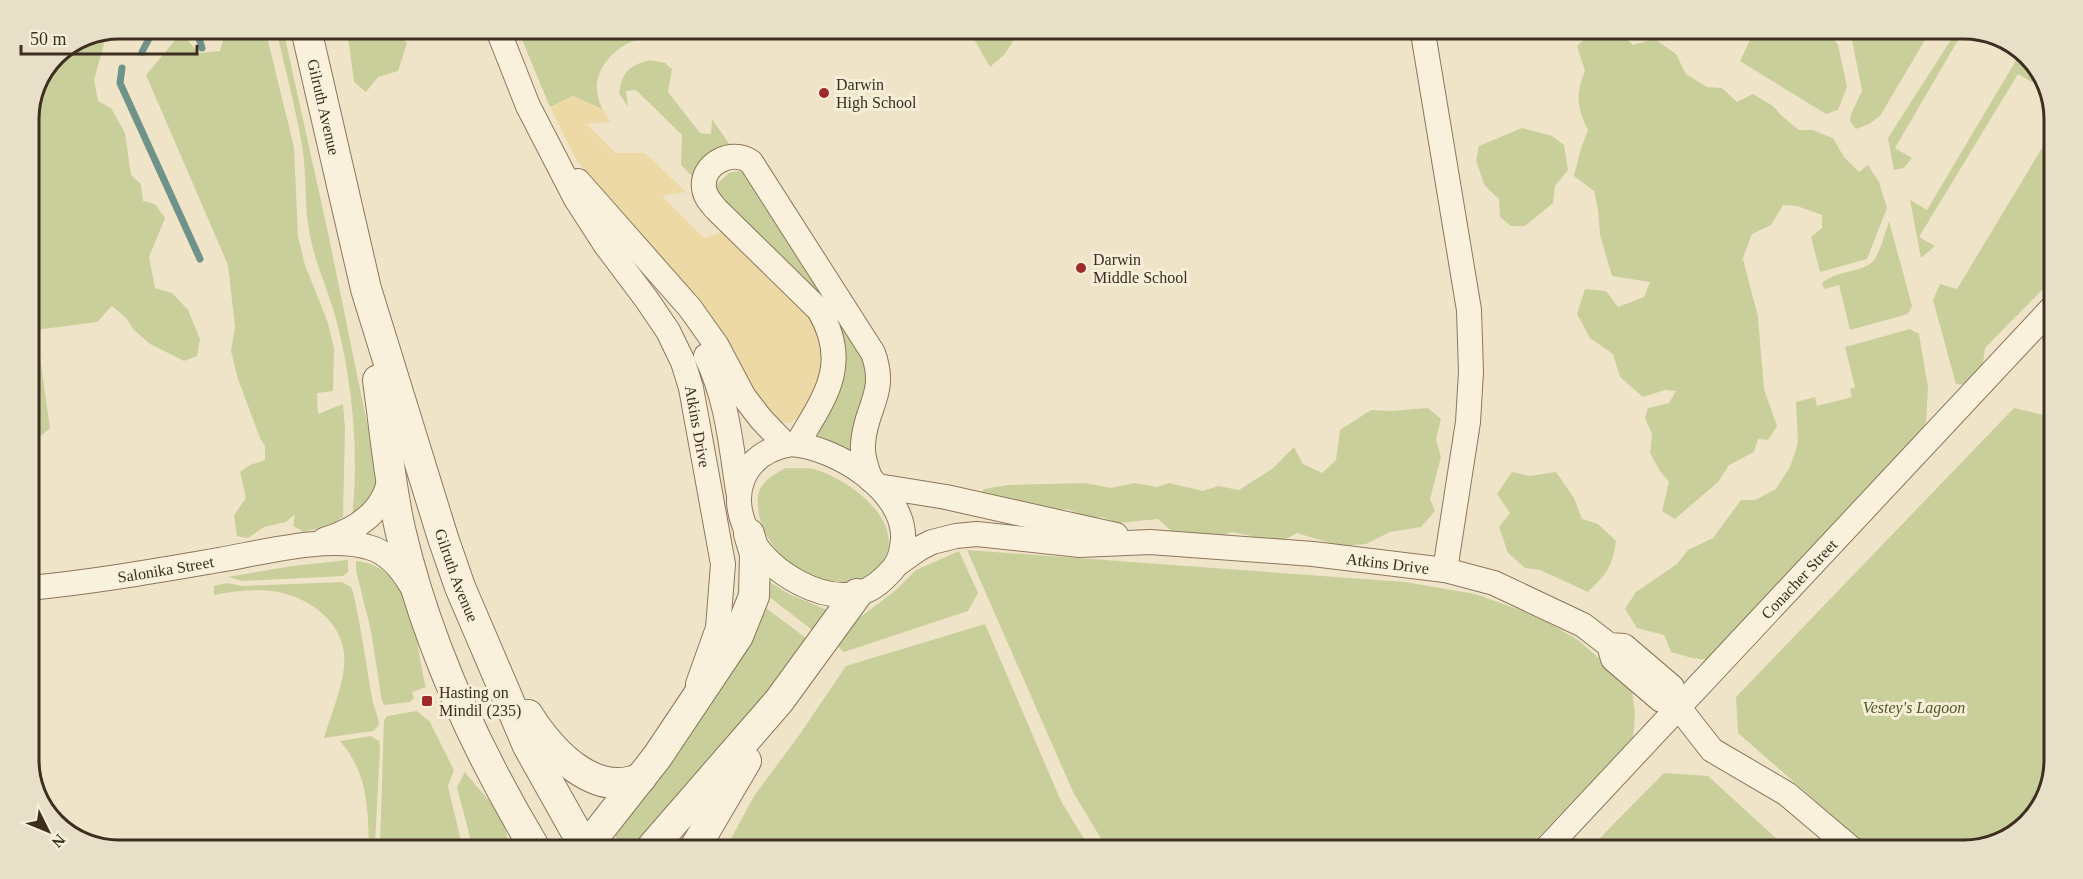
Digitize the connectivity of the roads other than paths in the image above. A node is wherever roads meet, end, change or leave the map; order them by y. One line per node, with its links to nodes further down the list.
1 (308, 39): 6 (street, Gilruth Avenue)
2 (502, 39): 4 (street, Atkins Drive)
3 (1424, 39): 16 (street)
4 (543, 134): 5 (street, Atkins Drive); 8 (street, Atkins Drive)
5 (562, 173): 11 (street, Atkins Drive); 23 (street, Atkins Drive)
6 (366, 289): 9 (street, Gilruth Avenue); 20 (street, Gilruth Avenue)
7 (2044, 317): 22 (street, Conacher Street)
8 (792, 445): 10 (street); 10 (street); 11 (street)
9 (390, 470): 14 (street, Salonika Street); 19 (street, Gilruth Avenue)
10 (874, 483): 13 (street, Atkins Drive); 15 (street)
11 (739, 499): 12 (street)
12 (748, 534): 18 (street); 23 (street)
13 (1150, 542): 15 (street, Atkins Drive); 16 (street, Atkins Drive)
14 (301, 546): 17 (street, Salonika Street); 19 (street, Salonika Street)
15 (896, 565): 18 (street)
16 (1445, 570): 22 (street, Atkins Drive)
17 (39, 587)
18 (857, 594): 21 (street)
19 (421, 606): 25 (street, Gilruth Avenue)
20 (477, 627): 24 (street); 26 (street, Gilruth Avenue)
21 (779, 701): 28 (street); 29 (street)
22 (1676, 703): 30 (street, Conacher Street); 31 (street, Atkins Drive)
23 (688, 711): 24 (street)
24 (641, 778): 27 (street)
25 (522, 838)
26 (583, 840)
27 (591, 840)
28 (658, 840)
29 (700, 840)
30 (1554, 840)
31 (1841, 840)

